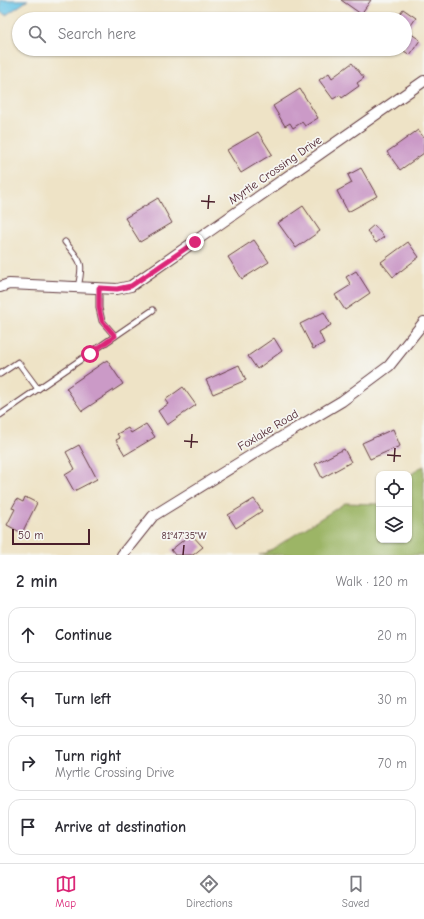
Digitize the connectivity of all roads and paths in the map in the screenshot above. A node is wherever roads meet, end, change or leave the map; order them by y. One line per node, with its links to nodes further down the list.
1 (424, 82): 5 (street, Myrtle Crossing Drive)
2 (65, 242): 4 (lane)
3 (0, 287): 4 (street, Myrtle Crossing Drive)
4 (78, 287): 5 (street, Myrtle Crossing Drive)
5 (99, 288): 8 (lane)
6 (153, 310): 8 (lane)
7 (424, 322): 12 (street, Foxlake Road)
8 (115, 336): 10 (lane)
9 (0, 374): 10 (lane)
10 (38, 389): 11 (lane)
11 (0, 415)
12 (122, 555)

